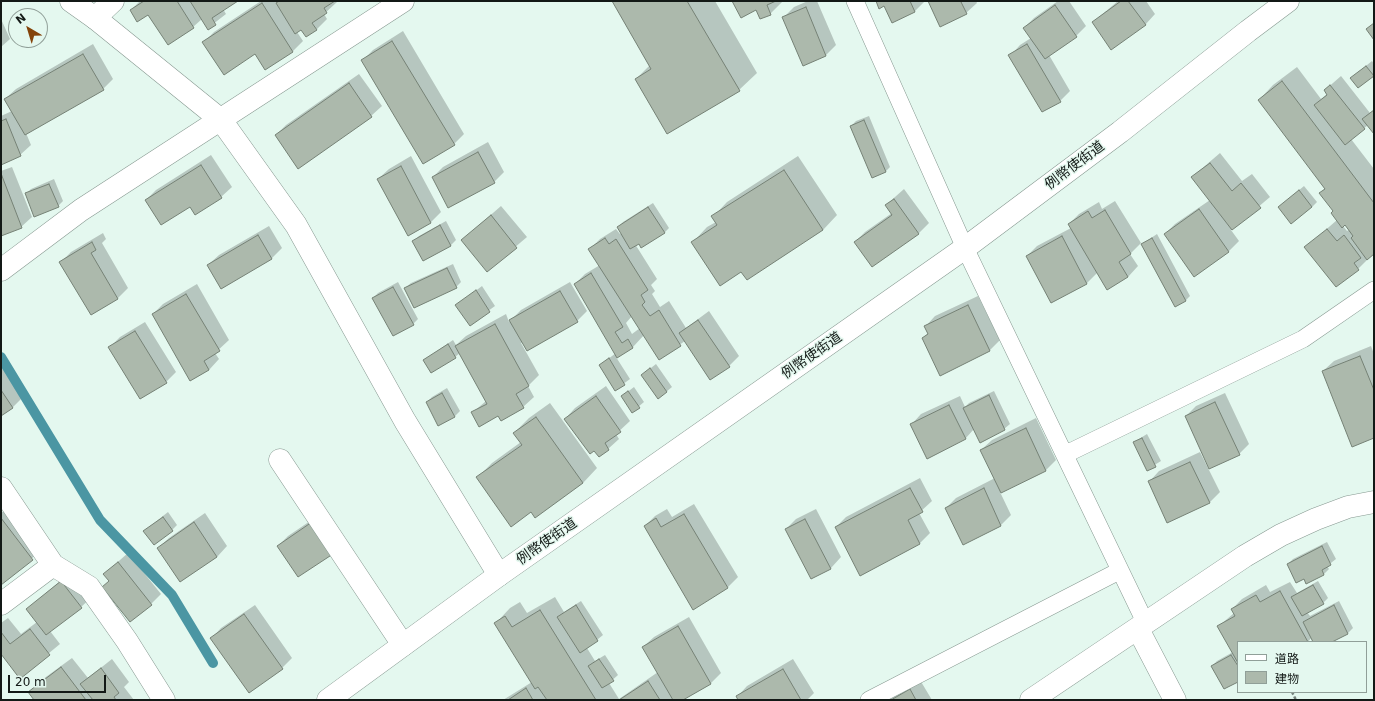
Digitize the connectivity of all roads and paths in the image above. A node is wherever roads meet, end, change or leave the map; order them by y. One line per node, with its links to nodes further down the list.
1 (71, 1): 6 (street)
2 (113, 1): 6 (street)
3 (403, 1): 7 (street)
4 (855, 1): 8 (lane)
5 (1288, 1): 8 (street, 例幣使街道)
6 (95, 18): 7 (street)
7 (221, 120): 9 (street); 17 (street)
8 (965, 248): 11 (lane); 17 (street, 例幣使街道)
9 (1, 270)
10 (1374, 290): 11 (lane)
11 (1066, 454): 16 (lane)
12 (280, 460): 20 (street)
13 (1, 488): 15 (street)
14 (1374, 502): 19 (street)
15 (53, 565): 18 (street); 21 (street)
16 (1119, 571): 19 (lane); 23 (lane)
17 (499, 575): 20 (street, 例幣使街道)
18 (1, 604)
19 (1142, 626): 24 (street); 25 (street)
20 (403, 645): 22 (street, 例幣使街道)
21 (164, 700)
22 (328, 700)
23 (869, 700)
24 (1031, 700)
25 (1175, 700)

